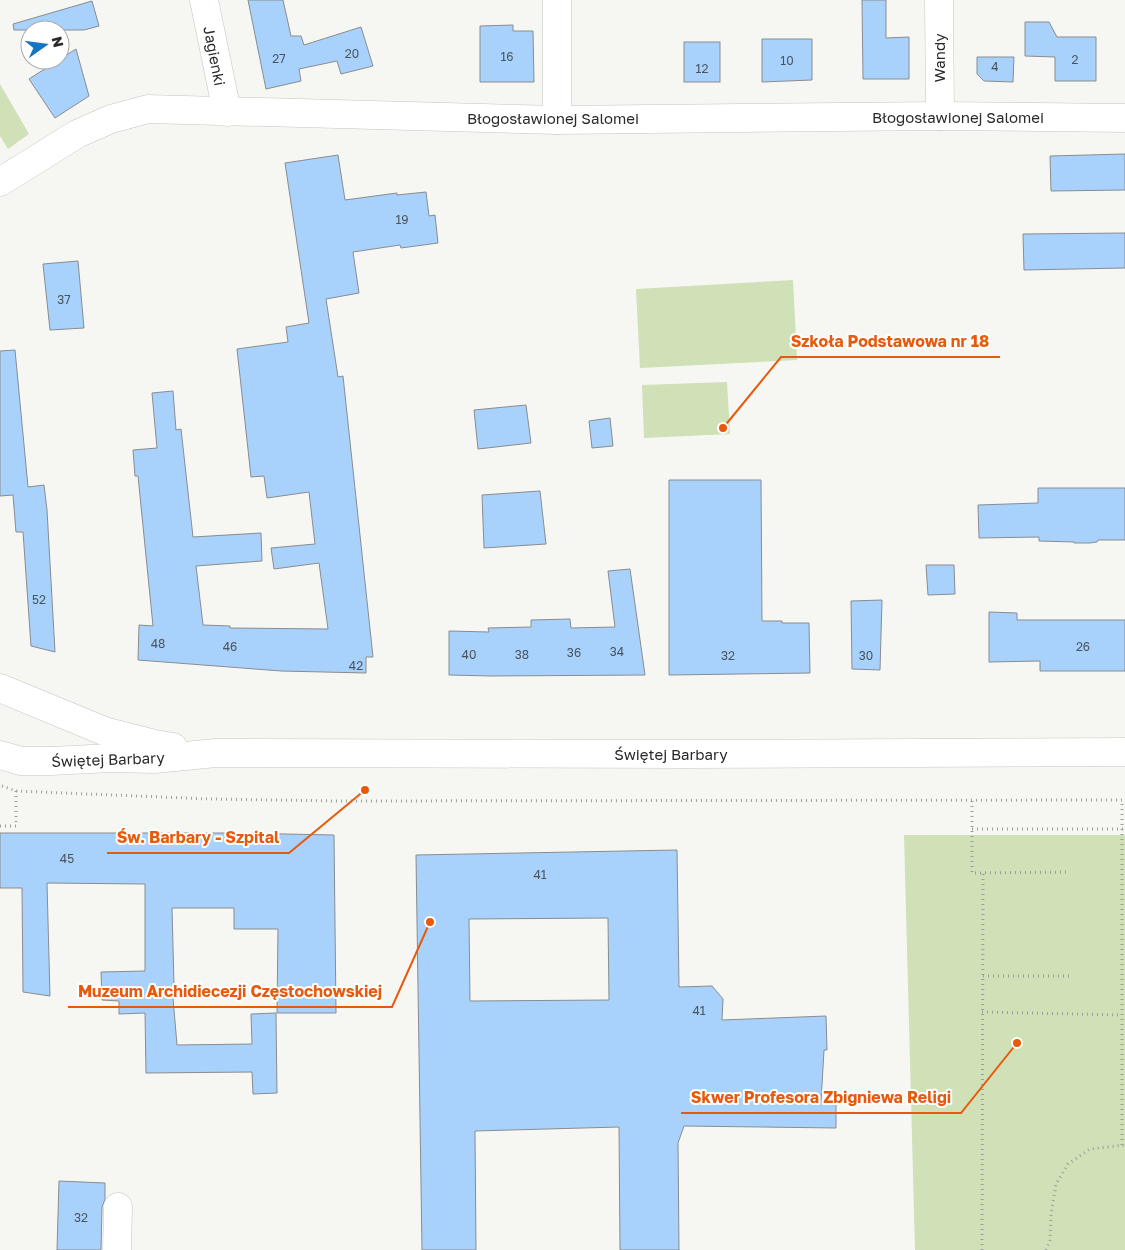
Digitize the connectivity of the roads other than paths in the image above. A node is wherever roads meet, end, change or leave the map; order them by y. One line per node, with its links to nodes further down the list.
1 (204, 0): 4 (street, Jagienki)
2 (557, 0): 7 (street)
3 (939, 0): 5 (street, Wandy)
4 (227, 112): 7 (street, Błogosławionej Salomei); 8 (street, Błogosławionej Salomei)
5 (940, 116): 6 (street, Błogosławionej Salomei); 7 (street, Błogosławionej Salomei)
6 (1125, 118)
7 (557, 120)
8 (0, 182)
9 (3, 692): 11 (street, Świętej Barbary)
10 (1125, 752): 11 (street, Świętej Barbary)
11 (216, 753): 12 (street, Świętej Barbary)
12 (0, 756)
13 (118, 1206): 14 (street)
14 (117, 1250)

